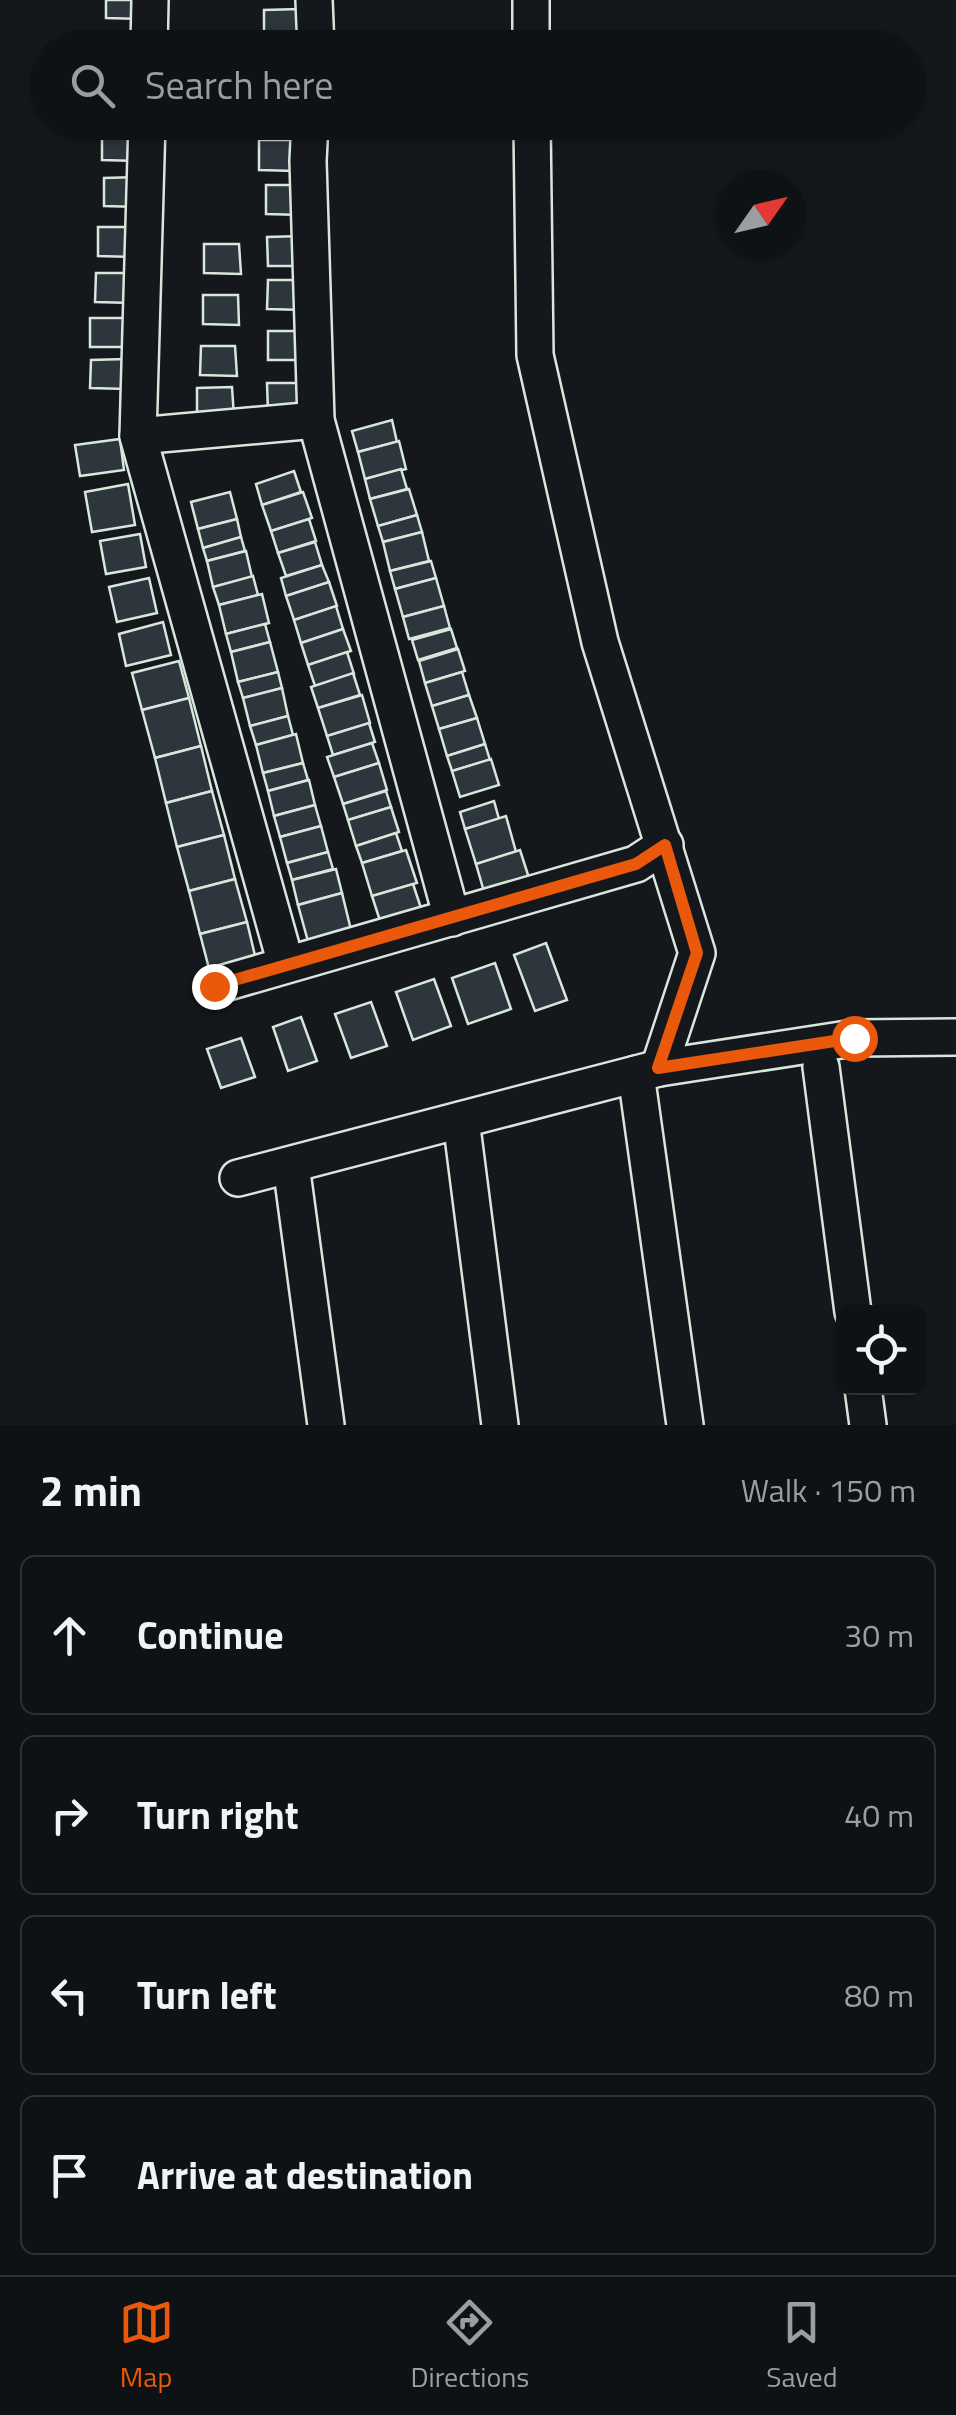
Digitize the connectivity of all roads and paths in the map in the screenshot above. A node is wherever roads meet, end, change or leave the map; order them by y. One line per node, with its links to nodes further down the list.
1 (150, 0): 4 (street)
2 (314, 0): 5 (street)
3 (531, 0): 6 (street)
4 (149, 30)
5 (315, 30)
6 (531, 30)
7 (146, 140): 11 (street)
8 (309, 140): 10 (street)
9 (532, 140): 12 (street)
10 (316, 420): 11 (street); 13 (street)
11 (138, 436): 14 (street)
12 (665, 845): 13 (street); 18 (street)
13 (452, 918): 14 (street)
14 (286, 964): 15 (street)
15 (214, 986)
16 (956, 1036): 18 (street)
17 (820, 1067): 22 (street)
18 (647, 1071): 19 (street); 26 (street)
19 (461, 1120): 20 (street); 25 (street)
20 (292, 1164): 21 (street); 24 (street)
21 (238, 1178)
22 (852, 1305)
23 (865, 1395): 27 (street)
24 (326, 1425)
25 (500, 1425)
26 (685, 1425)
27 (868, 1425)

